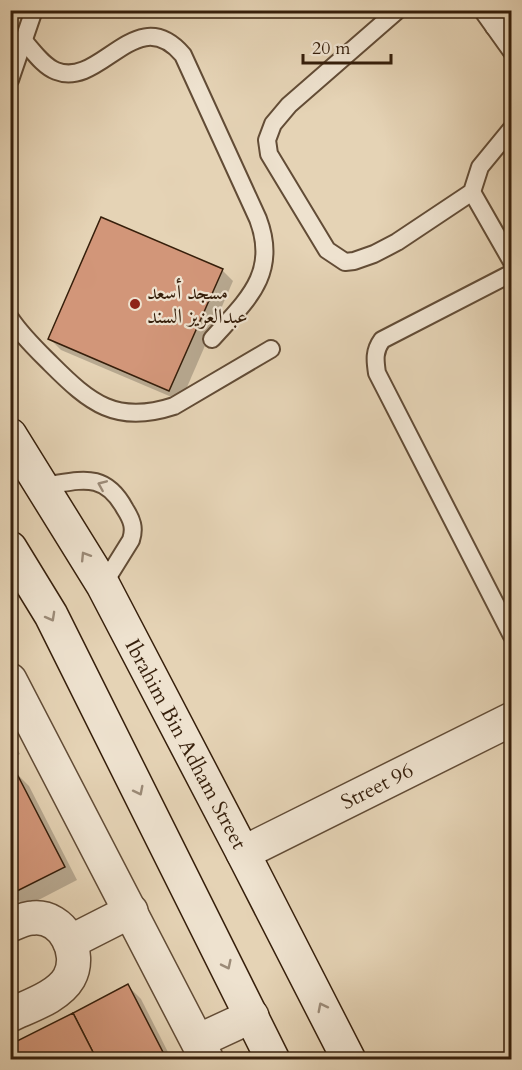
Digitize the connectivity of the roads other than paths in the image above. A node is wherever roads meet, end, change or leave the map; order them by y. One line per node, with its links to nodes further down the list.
1 (34, 10): 6 (lane)
2 (398, 10): 10 (lane)
3 (482, 10): 5 (lane)
4 (512, 15): 5 (lane)
5 (494, 27): 7 (lane)
6 (23, 40): 8 (lane); 14 (lane)
7 (512, 52)
8 (10, 80)
9 (512, 128): 10 (lane)
10 (472, 192): 11 (lane)
11 (512, 262)
12 (512, 273): 20 (lane)
13 (10, 318): 15 (lane)
14 (212, 339)
15 (271, 349)
16 (10, 435): 17 (street, Ibrahim Bin Adham Street)
17 (42, 486): 19 (street, Ibrahim Bin Adham Street, one-way to 17); 19 (lane, one-way to 17)
18 (10, 548): 28 (street, one-way to 28)
19 (103, 585): 23 (street, Ibrahim Bin Adham Street)
20 (512, 636)
21 (10, 680): 24 (street)
22 (512, 718): 23 (street, Street 96)
23 (243, 853): 31 (street, Ibrahim Bin Adham Street, one-way to 23)
24 (131, 911): 26 (street); 29 (street)
25 (10, 925): 26 (street)
26 (70, 942): 27 (street)
27 (10, 1015)
28 (252, 1016): 29 (street); 30 (street)
29 (202, 1050)
30 (273, 1059)
31 (348, 1059)

